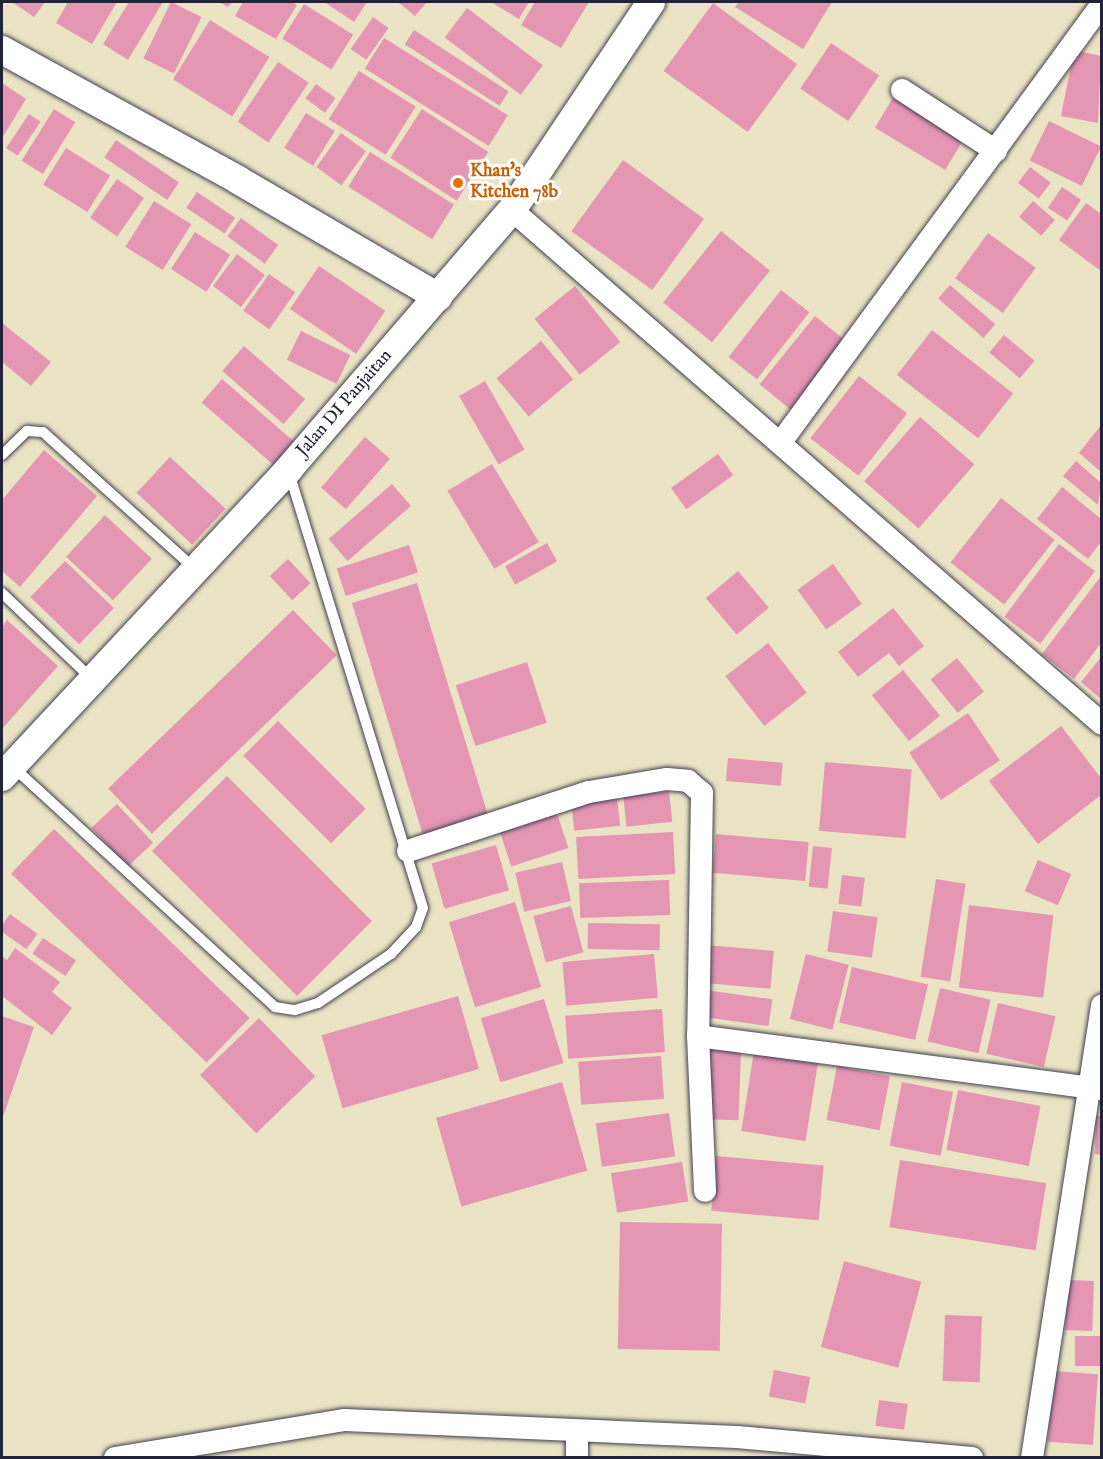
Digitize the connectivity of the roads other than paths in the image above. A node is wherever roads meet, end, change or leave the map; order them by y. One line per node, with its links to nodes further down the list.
1 (651, 2): 6 (street, Jalan DI Panjaitan)
2 (1101, 4): 5 (street)
3 (2, 50): 7 (street)
4 (902, 90): 5 (street)
5 (996, 152): 8 (street)
6 (512, 210): 7 (street, Jalan DI Panjaitan); 8 (street)
7 (438, 297): 10 (street, Jalan DI Panjaitan)
8 (781, 442): 14 (street)
9 (2, 455): 11 (lane)
10 (288, 470): 11 (street, Jalan DI Panjaitan); 16 (lane)
11 (195, 569): 13 (street, Jalan DI Panjaitan)
12 (2, 594): 13 (lane)
13 (92, 679): 15 (street, Jalan DI Panjaitan)
14 (1101, 724)
15 (7, 771): 16 (lane)
16 (408, 851): 18 (street)
17 (1101, 1005): 19 (street)
18 (698, 1036): 19 (street); 20 (street)
19 (1095, 1089): 25 (street)
20 (705, 1191)
21 (577, 1431): 22 (street); 23 (street); 24 (street)
22 (115, 1458)
23 (576, 1458)
24 (972, 1458)
25 (1032, 1458)

